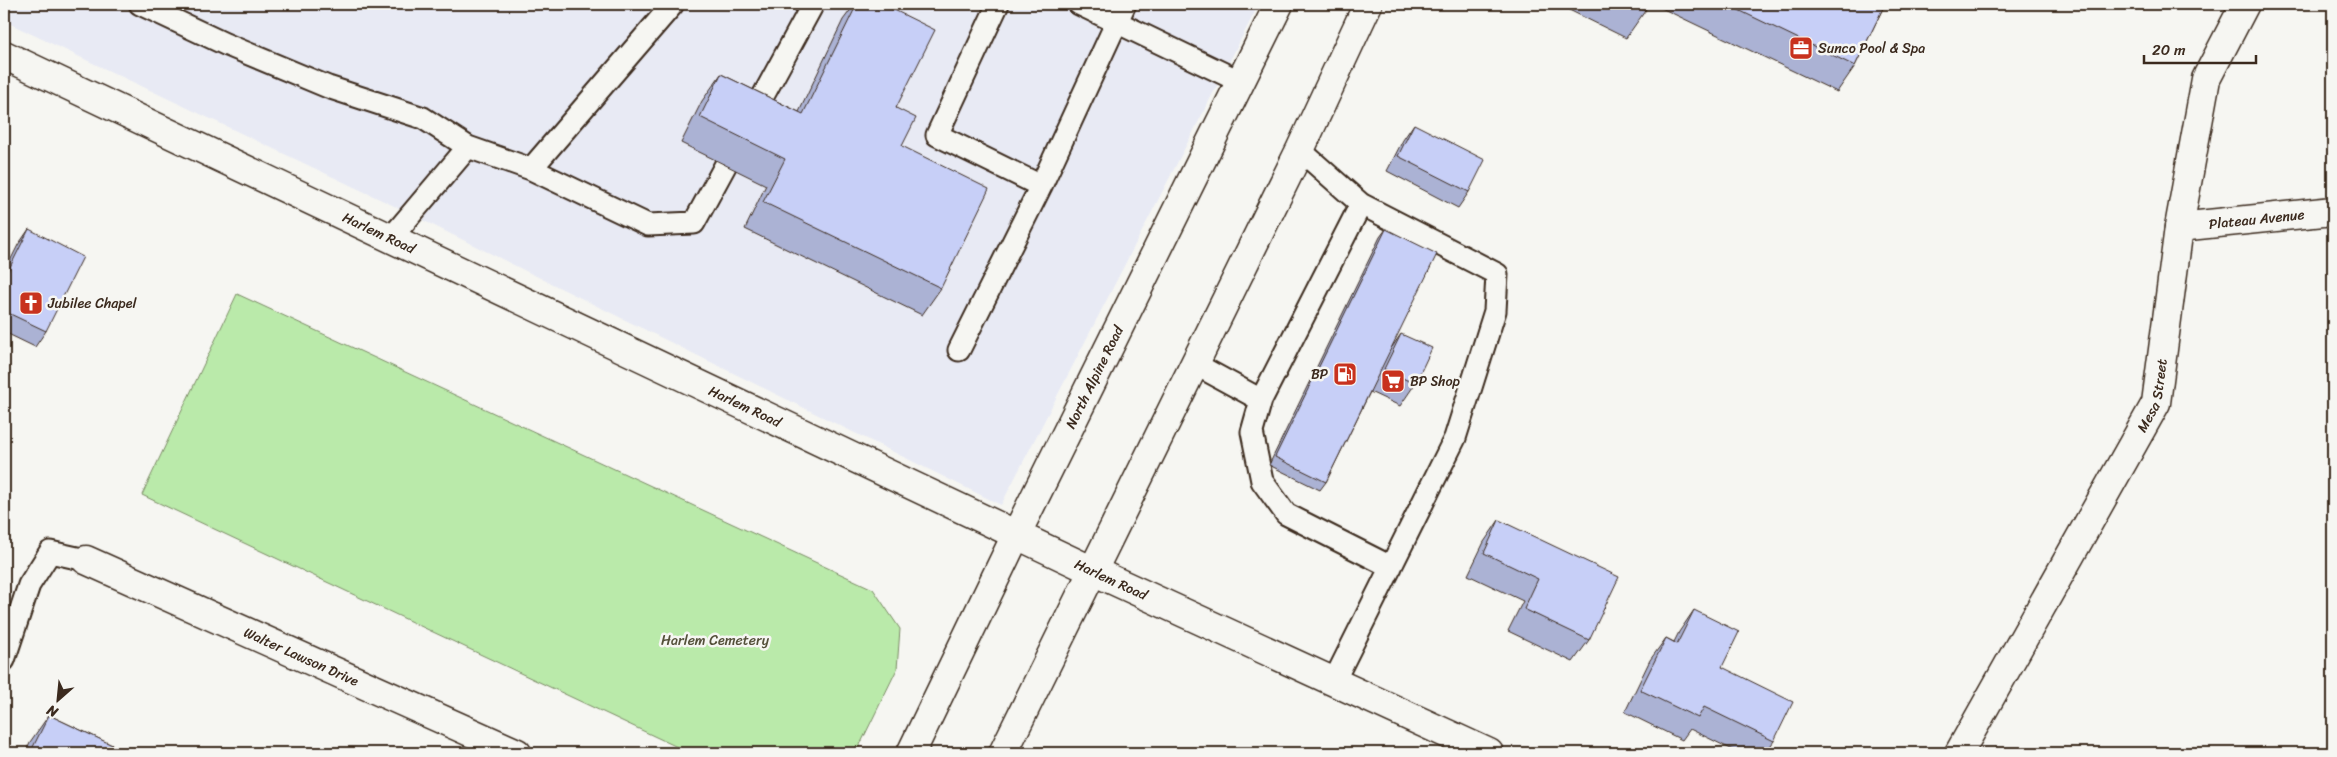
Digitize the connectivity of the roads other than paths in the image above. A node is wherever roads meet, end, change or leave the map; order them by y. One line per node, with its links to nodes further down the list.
1 (140, 4): 12 (lane)
2 (673, 4): 14 (lane)
3 (813, 4): 14 (lane)
4 (998, 4): 15 (lane)
5 (1079, 4): 9 (lane)
6 (1279, 4): 11 (main road, North Alpine Road)
7 (1368, 4): 13 (main road)
8 (2245, 4): 18 (main road, Mesa Street)
9 (1121, 13): 11 (lane); 15 (lane)
10 (4, 55): 19 (main road, Harlem Road)
11 (1241, 82): 23 (main road, North Alpine Road)
12 (468, 146): 14 (lane); 19 (lane)
13 (1300, 150): 16 (lane); 21 (main road)
14 (531, 169)
15 (1041, 186): 20 (lane)
16 (1361, 204): 22 (lane); 25 (lane)
17 (2333, 211): 18 (main road, Plateau Avenue)
18 (2179, 227): 33 (main road, Mesa Street)
19 (391, 238): 23 (main road, Harlem Road)
20 (960, 350)
21 (1195, 364): 22 (lane); 26 (main road)
22 (1262, 400): 25 (lane)
23 (1016, 534): 26 (main road, Harlem Road); 30 (main road, North Alpine Road)
24 (86, 560): 27 (lane); 29 (main road, Walter Lawson Drive)
25 (1391, 567): 28 (lane)
26 (1094, 571): 28 (main road, Harlem Road); 31 (main road)
27 (4, 660)
28 (1334, 681): 32 (main road, Harlem Road)
29 (517, 753)
30 (911, 753)
31 (1003, 753)
32 (1489, 753)
33 (1959, 753)

